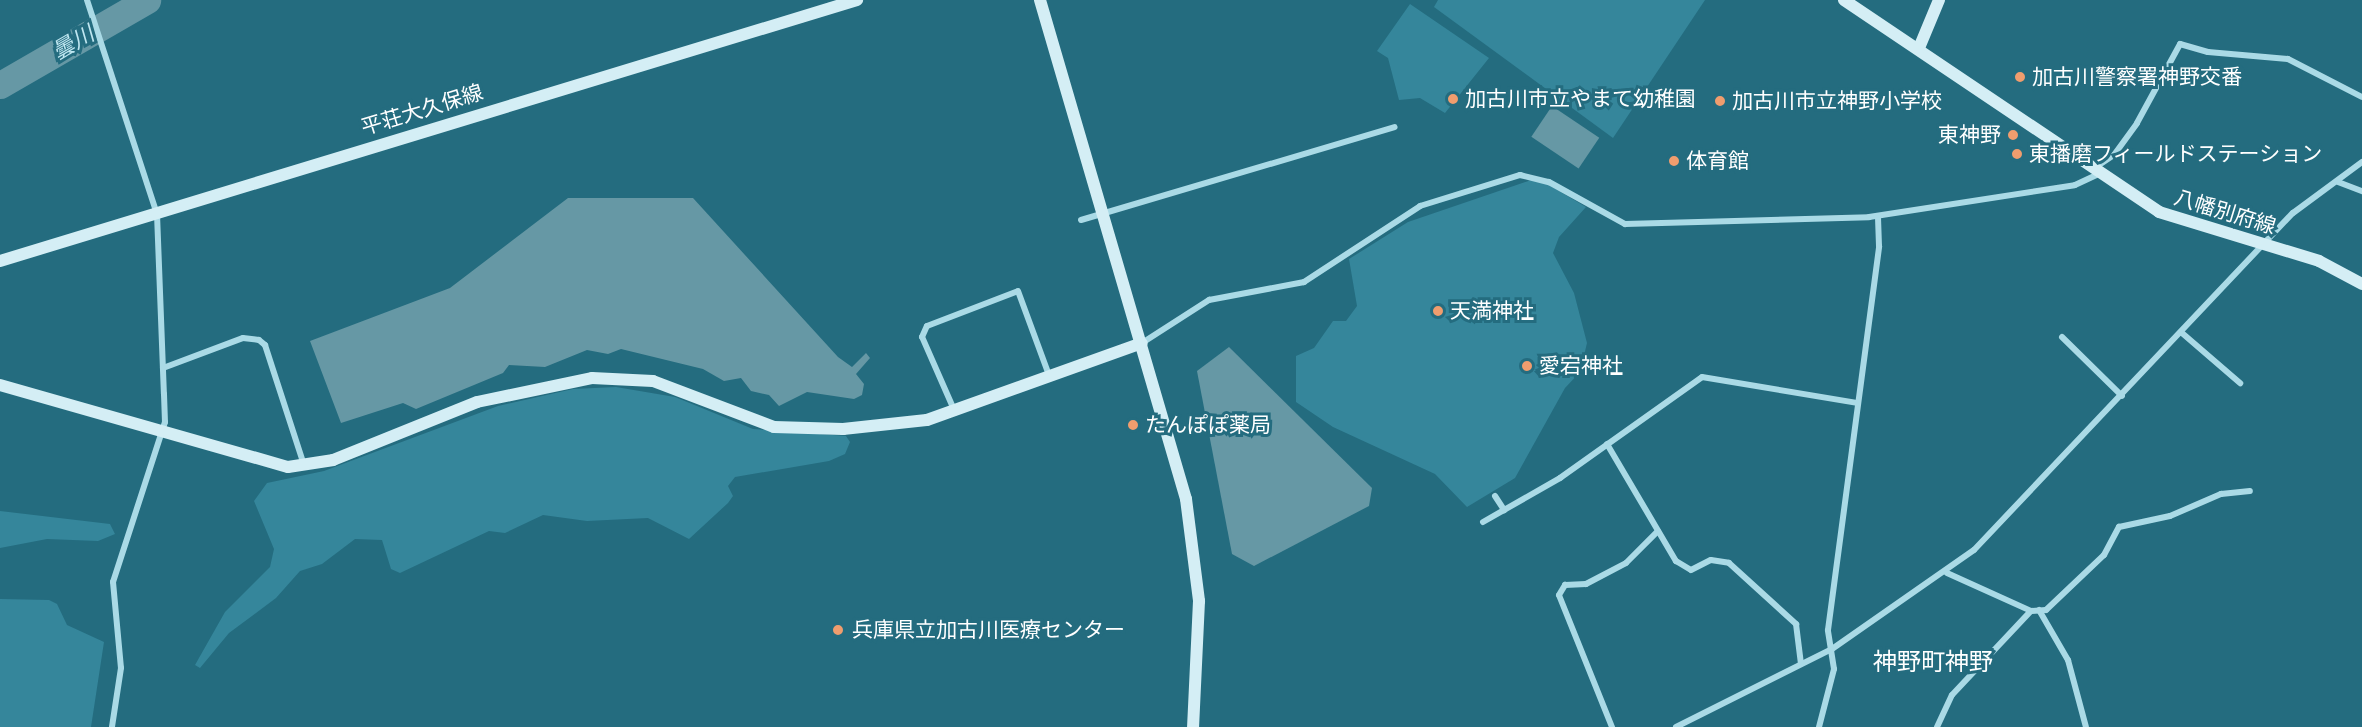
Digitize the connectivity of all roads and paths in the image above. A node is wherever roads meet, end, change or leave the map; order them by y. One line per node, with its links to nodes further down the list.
1 (87, 0): 14 (street)
2 (857, 0): 6 (street, 平荘大久保線)
3 (1040, 0): 15 (street)
4 (1844, 0): 7 (street, 八幡別府線)
5 (1939, 0): 7 (street)
6 (834, 3): 14 (street, 平荘大久保線)
7 (1919, 48): 11 (street, 八幡別府線)
8 (2362, 97): 11 (street)
9 (1394, 127): 15 (street)
10 (2362, 162): 12 (street)
11 (2096, 172): 16 (street); 18 (street, 八幡別府線)
12 (2338, 182): 13 (street); 18 (street)
13 (2362, 191)
14 (157, 214): 19 (street, 平荘大久保線); 24 (street)
15 (1102, 214): 17 (street); 23 (street)
16 (1878, 216): 23 (street); 29 (street)
17 (1081, 220)
18 (2264, 244): 20 (street, 八幡別府線); 21 (street)
19 (0, 261)
20 (2362, 284)
21 (2182, 333): 26 (street); 28 (street)
22 (2062, 337): 28 (street)
23 (1142, 343): 25 (street); 44 (street)
24 (163, 368): 31 (street); 33 (street)
25 (1050, 378): 30 (street); 30 (street)
26 (2240, 383)
27 (0, 385): 31 (street)
28 (2122, 396): 39 (street)
29 (1857, 404): 32 (street); 41 (street)
30 (955, 412): 33 (street)
31 (159, 433): 33 (street); 43 (street)
32 (1607, 444): 36 (street); 38 (street)
33 (304, 465)
34 (2250, 491): 40 (street)
35 (1495, 496): 36 (street)
36 (1504, 510): 37 (street)
37 (1484, 522)
38 (1658, 531): 42 (street); 45 (street)
39 (1947, 573): 40 (street); 41 (street)
40 (2035, 611): 48 (street); 49 (street)
41 (1832, 649): 42 (street); 47 (street)
42 (1801, 664): 46 (street)
43 (112, 727)
44 (1192, 727)
45 (1612, 727)
46 (1676, 727)
47 (1819, 727)
48 (1937, 727)
49 (2086, 727)

